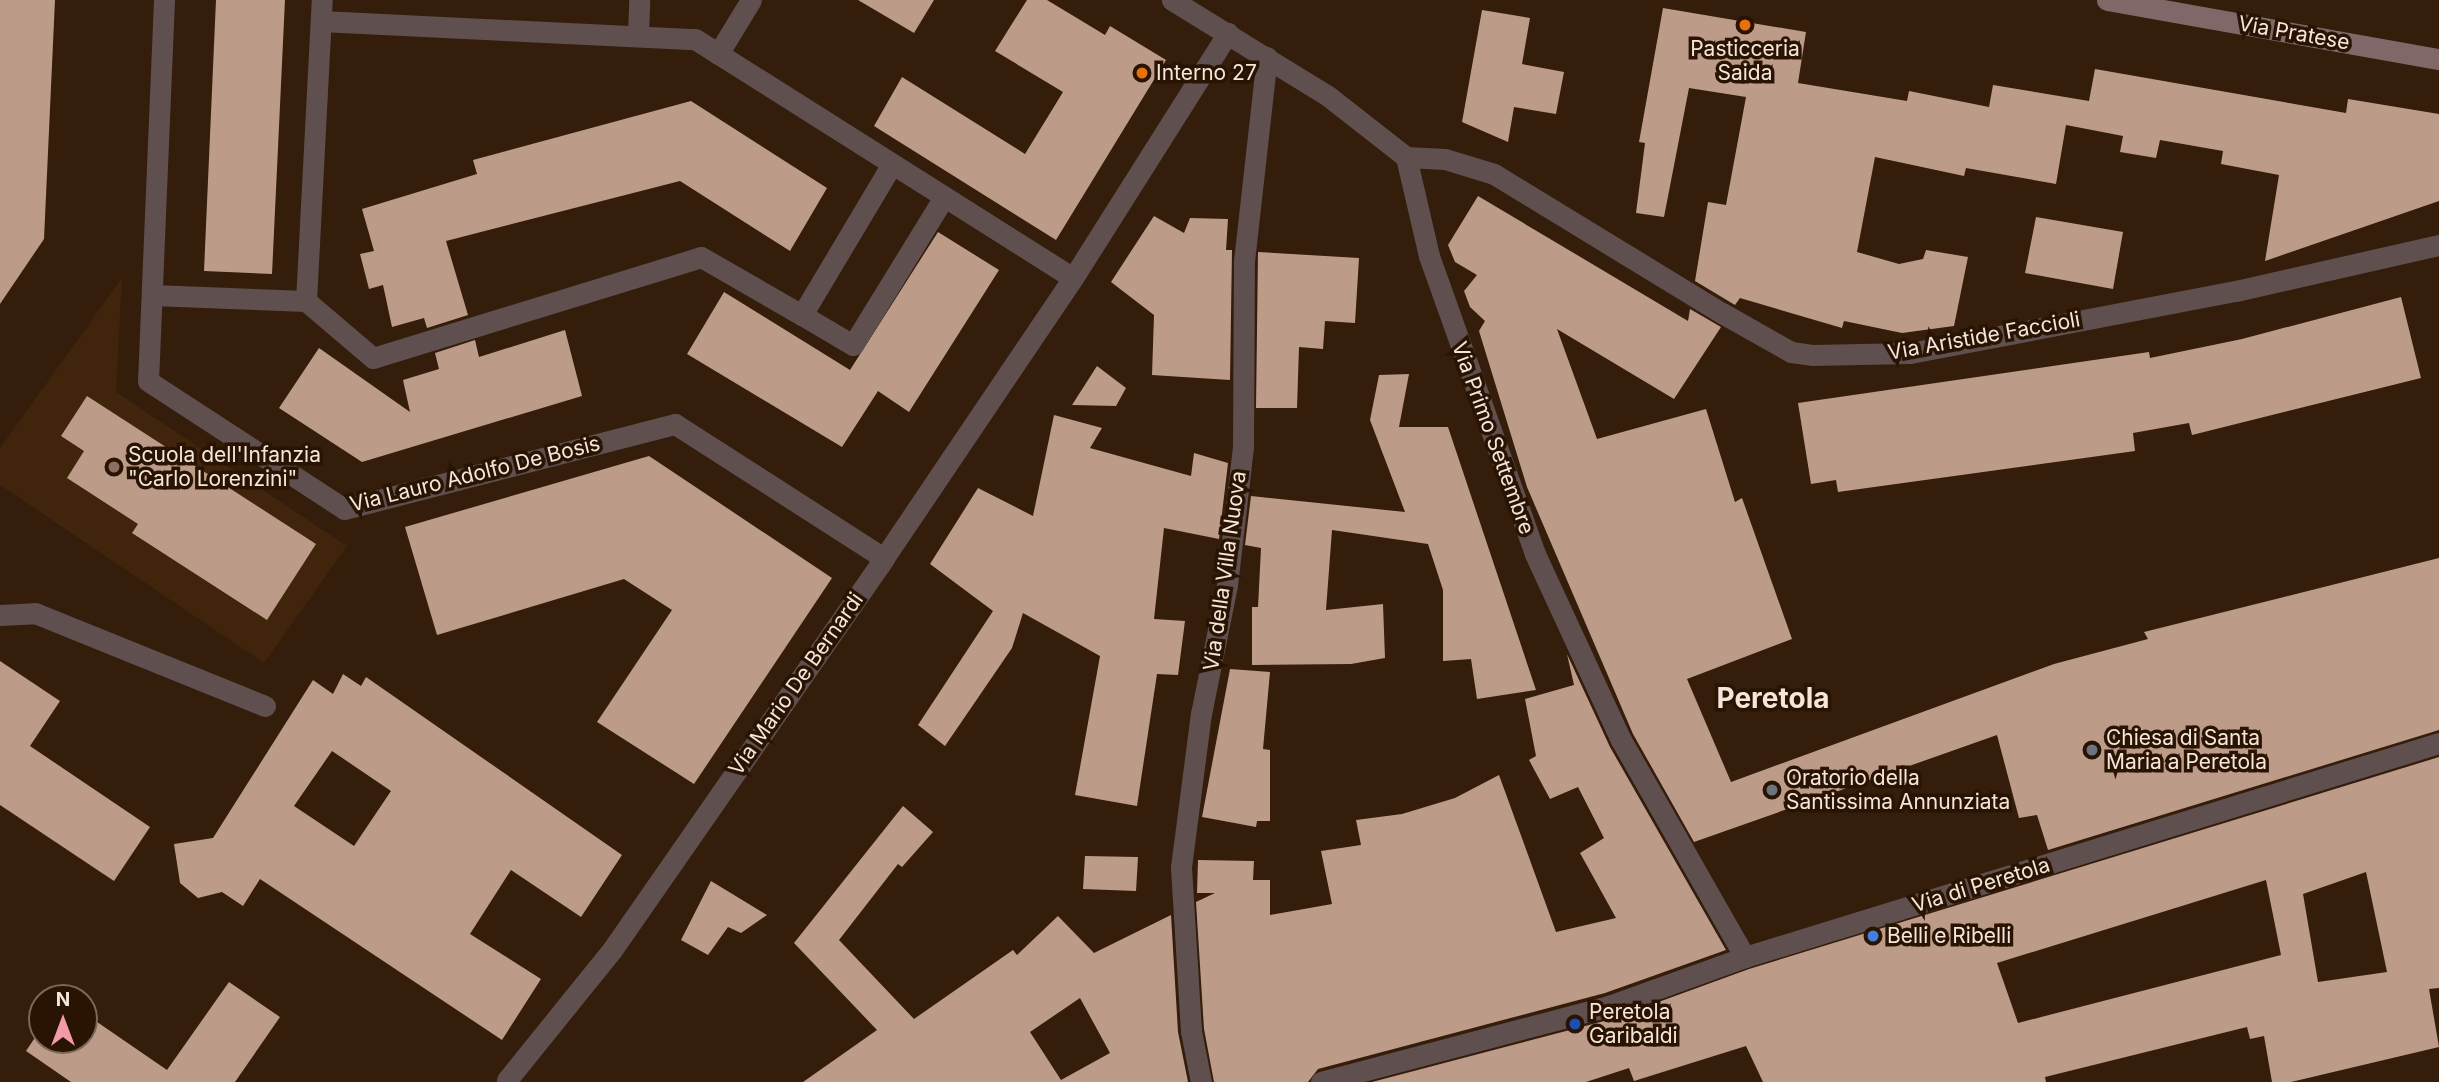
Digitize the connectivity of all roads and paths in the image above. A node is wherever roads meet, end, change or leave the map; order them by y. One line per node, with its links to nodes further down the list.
1 (164, 0): 18 (street, Via Lauro Adolfo De Bosis)
2 (322, 0): 7 (street)
3 (639, 0): 9 (street)
4 (751, 0): 10 (street)
5 (1172, 0): 8 (street)
6 (2107, 0): 12 (main road, Via Pratese)
7 (321, 22): 9 (street); 19 (street)
8 (1228, 33): 11 (street); 17 (street, Via Mario De Bernardi)
9 (638, 36): 10 (street)
10 (718, 54): 14 (street)
11 (1266, 57): 13 (street); 27 (street, Via della Villa Nuova)
12 (2439, 59)
13 (1406, 157): 16 (street, Via Aristide Faccioli); 25 (street, Via Primo Settembre)
14 (892, 164): 15 (street); 20 (street)
15 (944, 197): 17 (street); 20 (street)
16 (2439, 245)
17 (1073, 278): 21 (street, Via Mario De Bernardi)
18 (152, 295): 19 (street); 21 (street, Via Lauro Adolfo De Bosis)
19 (306, 301): 20 (street)
20 (802, 315)
21 (884, 558): 26 (street, Via Mario De Bernardi)
22 (0, 615): 23 (street)
23 (265, 706)
24 (2439, 743): 25 (street, Via di Peretola)
25 (1745, 957): 28 (street, Via di Peretola)
26 (507, 1080)
27 (1201, 1082)
28 (1321, 1082)

